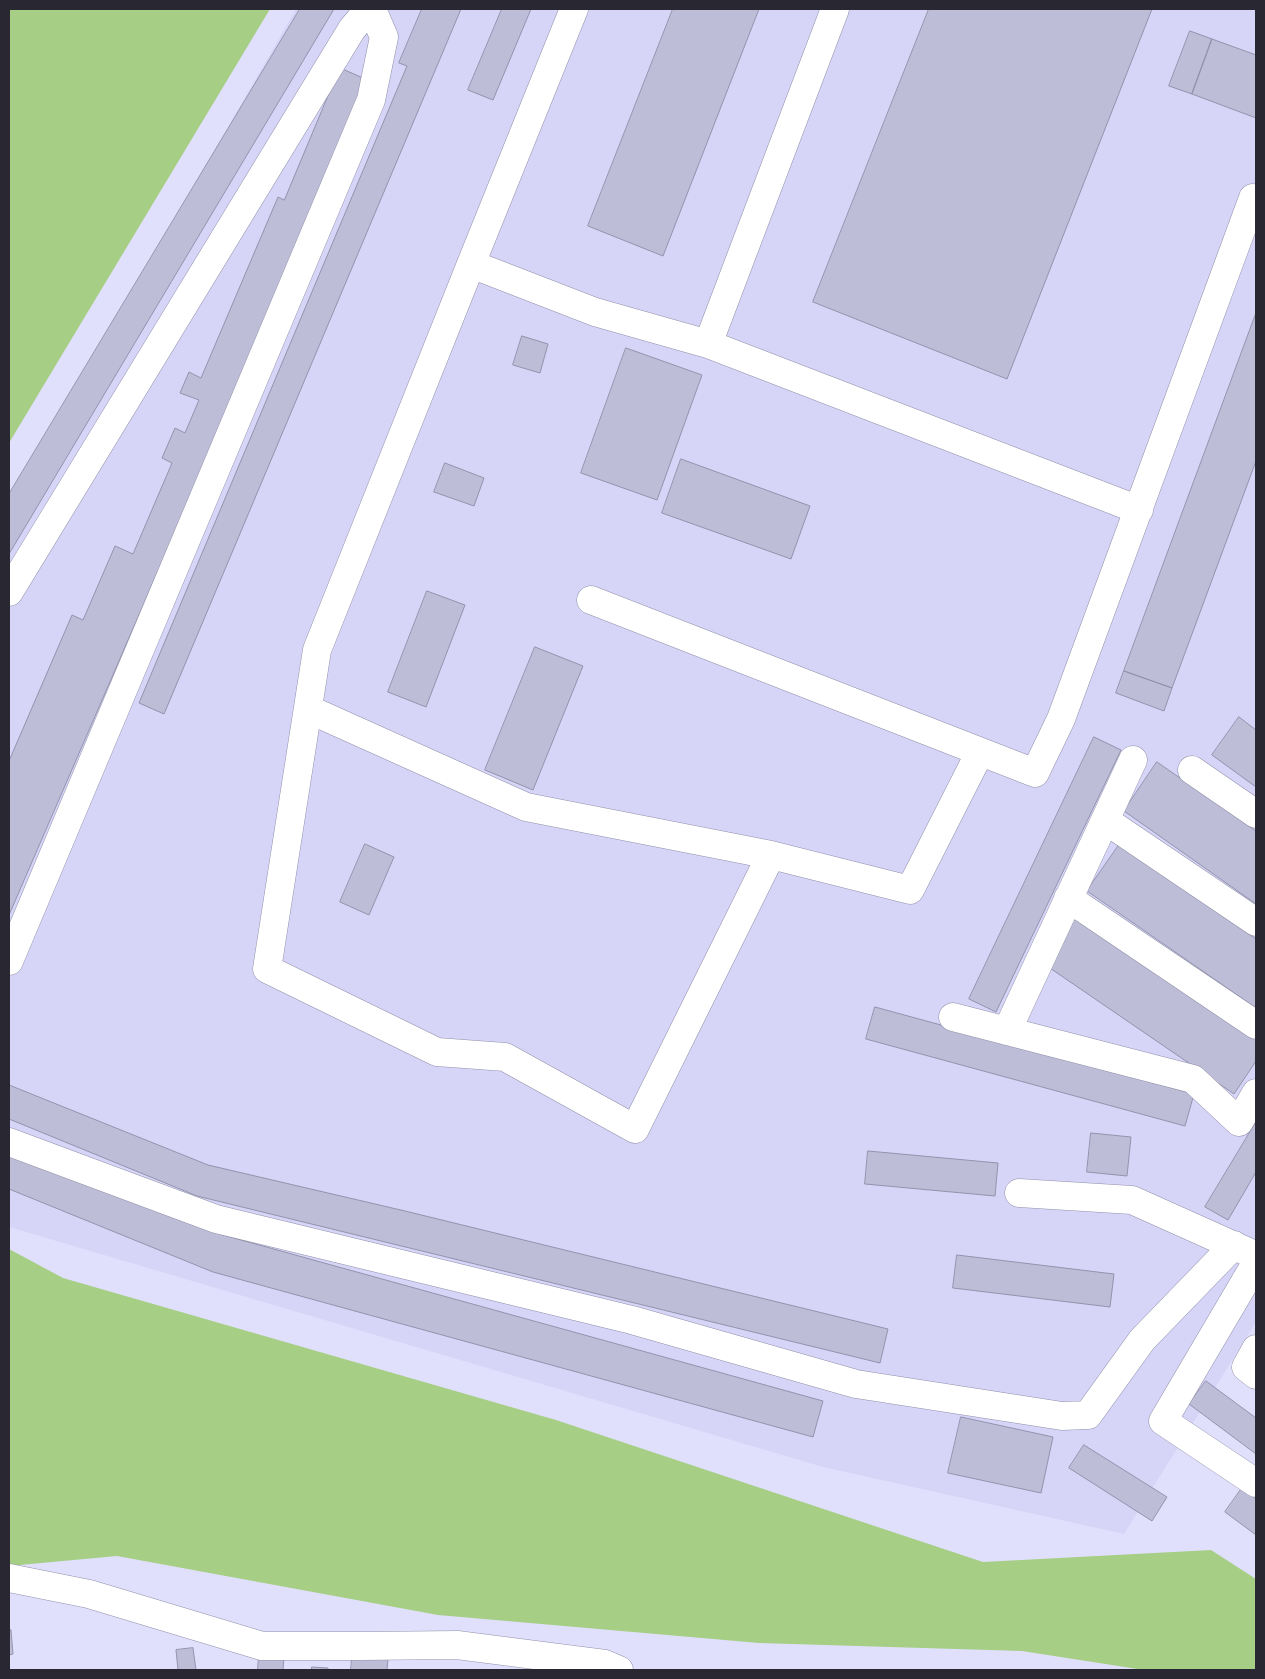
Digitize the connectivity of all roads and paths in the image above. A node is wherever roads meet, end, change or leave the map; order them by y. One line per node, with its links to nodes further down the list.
1 (370, 9): 8 (lane); 19 (lane)
2 (574, 9): 5 (lane)
3 (834, 9): 6 (lane)
4 (1253, 198): 7 (lane)
5 (471, 264): 6 (lane); 10 (lane)
6 (708, 344): 7 (lane)
7 (1139, 510): 11 (lane)
8 (9, 592)
9 (590, 600): 11 (lane)
10 (308, 709): 16 (lane); 16 (lane)
11 (980, 752): 16 (lane)
12 (1133, 760): 15 (lane)
13 (1192, 770): 14 (lane)
14 (1256, 814)
15 (1105, 820): 17 (lane); 18 (lane)
16 (771, 855)
17 (1068, 898): 21 (lane); 22 (lane)
18 (1256, 922)
19 (9, 961)
20 (953, 1017): 22 (lane)
21 (1256, 1025)
22 (1006, 1031): 23 (lane)
23 (1256, 1093)
24 (9, 1142): 26 (lane)
25 (1019, 1193): 26 (lane)
26 (1245, 1250)
27 (1256, 1263): 30 (lane)
28 (1256, 1349): 29 (lane)
29 (1256, 1375)
30 (1256, 1483)
31 (9, 1578): 32 (lane)
32 (619, 1670)

